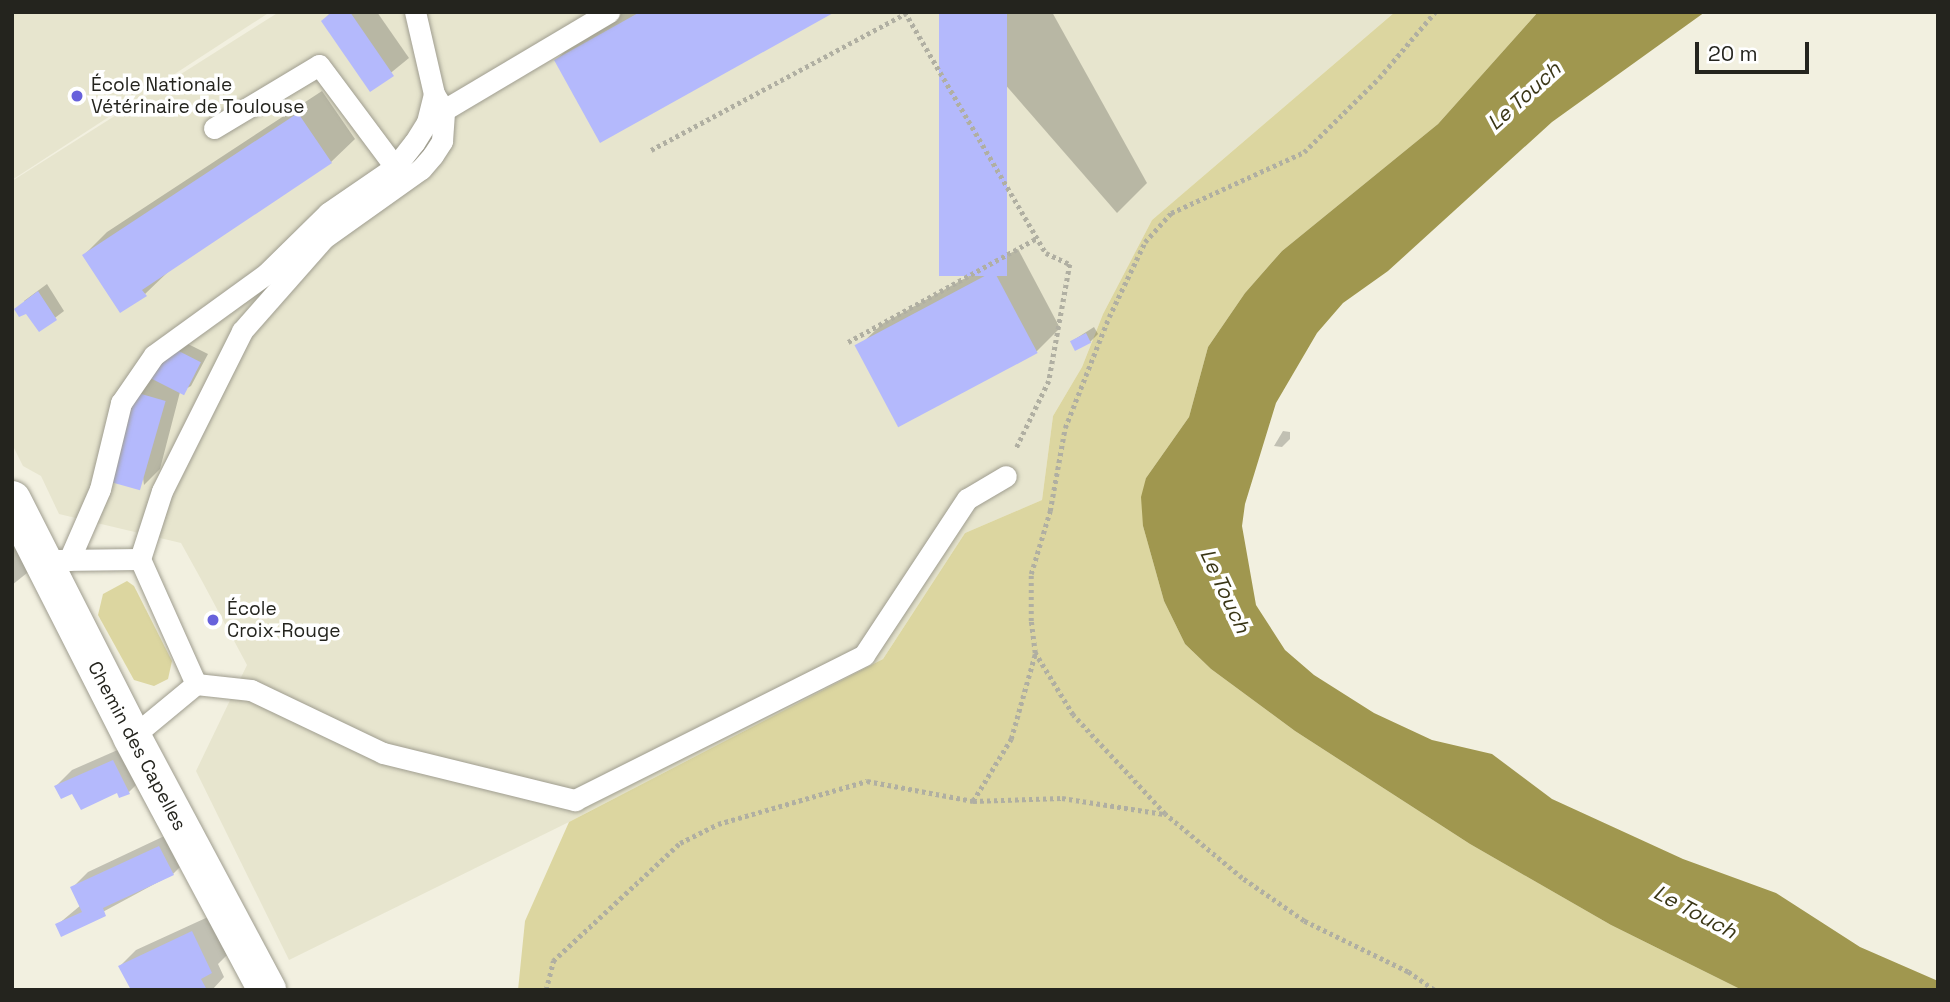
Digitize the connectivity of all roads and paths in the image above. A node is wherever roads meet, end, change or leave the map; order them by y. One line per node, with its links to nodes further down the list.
1 (415, 12): 5 (lane)
2 (609, 12): 5 (lane)
3 (1435, 12): 15 (path)
4 (905, 13): 7 (path); 9 (path)
5 (439, 102): 8 (lane); 13 (lane)
6 (214, 128): 8 (lane)
7 (651, 150)
8 (396, 167): 14 (lane)
9 (1037, 238): 10 (path); 11 (path)
10 (848, 342)
11 (1006, 476): 16 (lane)
12 (12, 500): 14 (street, Chemin des Capelles)
13 (140, 559): 14 (lane); 16 (lane)
14 (54, 560): 17 (street, Chemin des Capelles)
15 (1035, 653): 18 (path); 19 (path)
16 (196, 684): 17 (lane)
17 (132, 737): 20 (street, Chemin des Capelles)
18 (973, 802): 19 (path); 21 (path)
19 (1165, 814): 22 (path)
20 (267, 990)
21 (546, 990)
22 (1434, 990)

